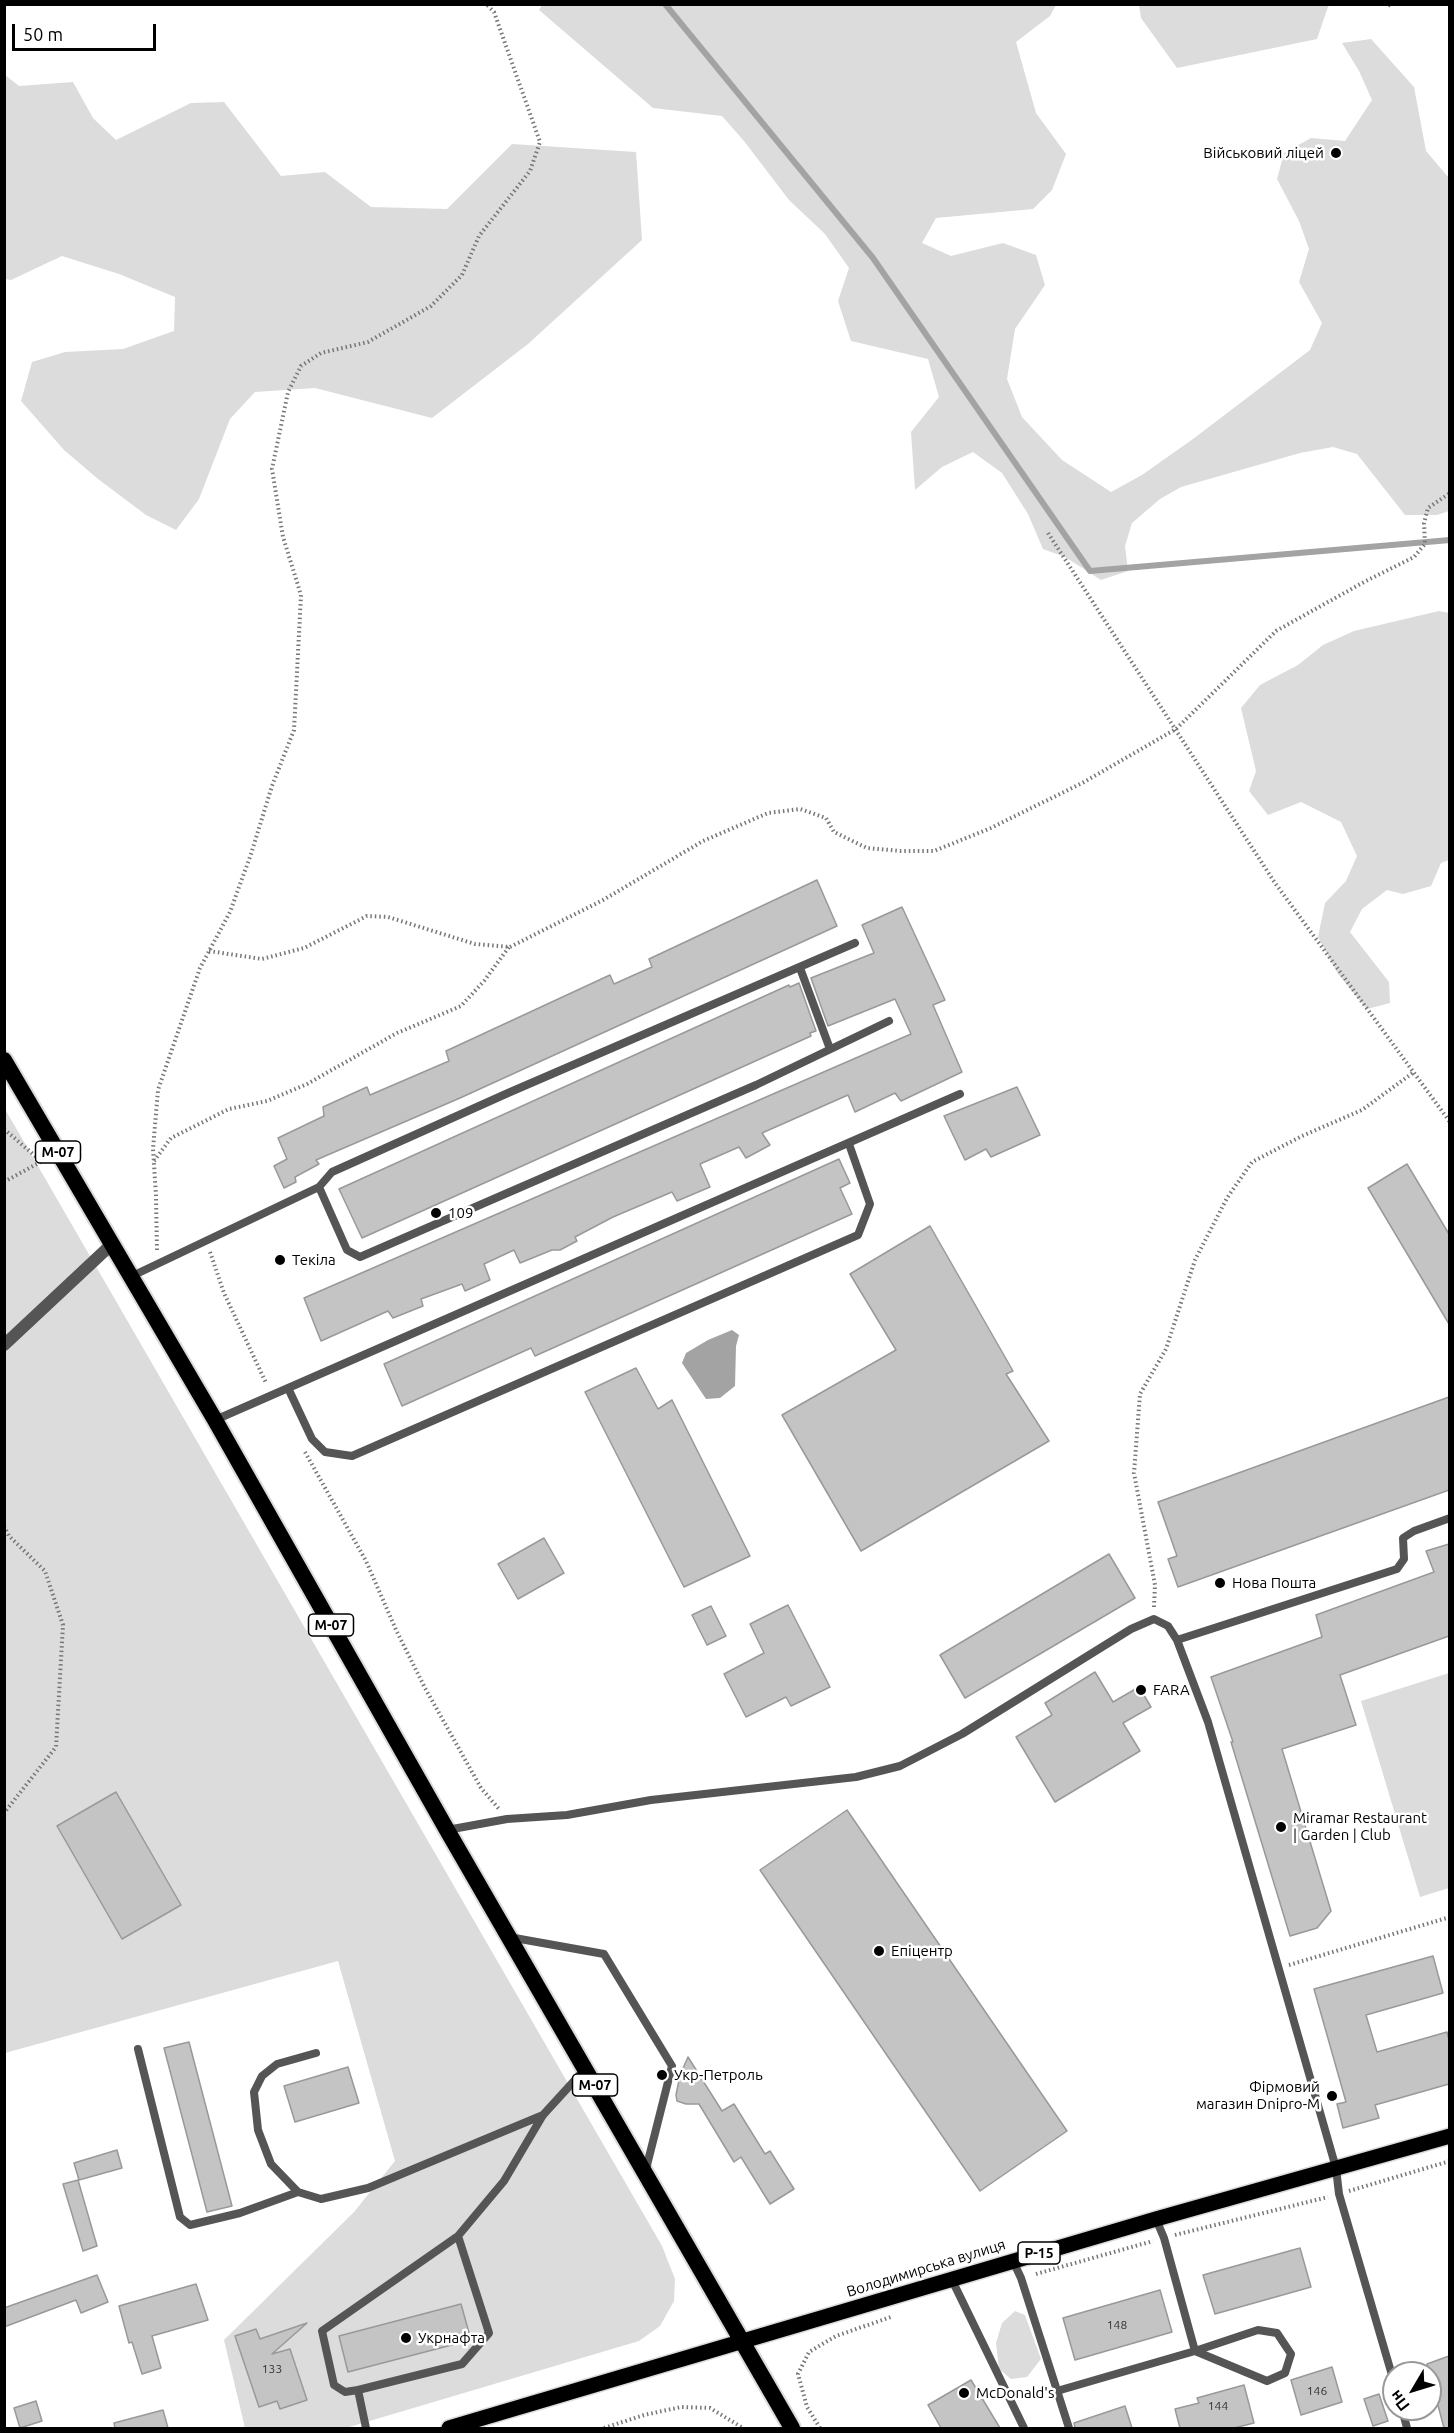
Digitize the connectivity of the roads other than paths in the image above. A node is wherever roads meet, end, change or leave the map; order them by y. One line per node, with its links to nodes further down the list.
1 (855, 943): 2 (lane)
2 (800, 968): 4 (lane); 8 (lane)
3 (889, 1022): 4 (lane)
4 (830, 1049): 8 (lane)
5 (4, 1060): 9 (highway, М-07)
6 (960, 1094): 7 (lane)
7 (849, 1144): 12 (lane); 12 (lane)
8 (319, 1187): 10 (lane)
9 (112, 1244): 10 (highway, М-07); 11 (street)
10 (130, 1277): 13 (highway, М-07)
11 (4, 1345)
12 (288, 1388): 13 (lane)
13 (215, 1420): 16 (highway, М-07)
14 (1449, 1518): 15 (lane)
15 (1177, 1640): 16 (lane); 23 (lane)
16 (447, 1830): 17 (highway, М-07)
17 (509, 1937): 20 (highway, М-07); 24 (lane)
18 (138, 2049): 25 (lane)
19 (316, 2053): 25 (lane)
20 (585, 2069): 21 (lane); 24 (highway, М-07)
21 (543, 2115): 25 (lane); 27 (lane)
22 (1449, 2136): 23 (main road, Володимирська вулиця / Р-15)
23 (1336, 2168): 26 (main road, Володимирська вулиця / Р-15); 32 (lane)
24 (645, 2173): 30 (highway, М-07)
25 (298, 2192)
26 (1156, 2219): 28 (main road, Володимирська вулиця / Р-15); 31 (lane)
27 (458, 2236): 33 (lane); 33 (lane)
28 (1013, 2261): 29 (main road, Володимирська вулиця / Р-15); 34 (lane)
29 (952, 2280): 30 (main road, Володимирська вулиця / Р-15); 39 (lane)
30 (742, 2341): 35 (main road, Володимирська вулиця / Р-15); 38 (highway, М-07)
31 (1195, 2351): 31 (lane); 34 (lane)
32 (1388, 2361)
33 (358, 2390): 36 (lane)
34 (1057, 2391): 40 (lane)
35 (472, 2426): 37 (main road, Володимирська вулиця / Р-15)
36 (366, 2428)
37 (449, 2428)
38 (792, 2428)
39 (1024, 2428)
40 (1069, 2428)

